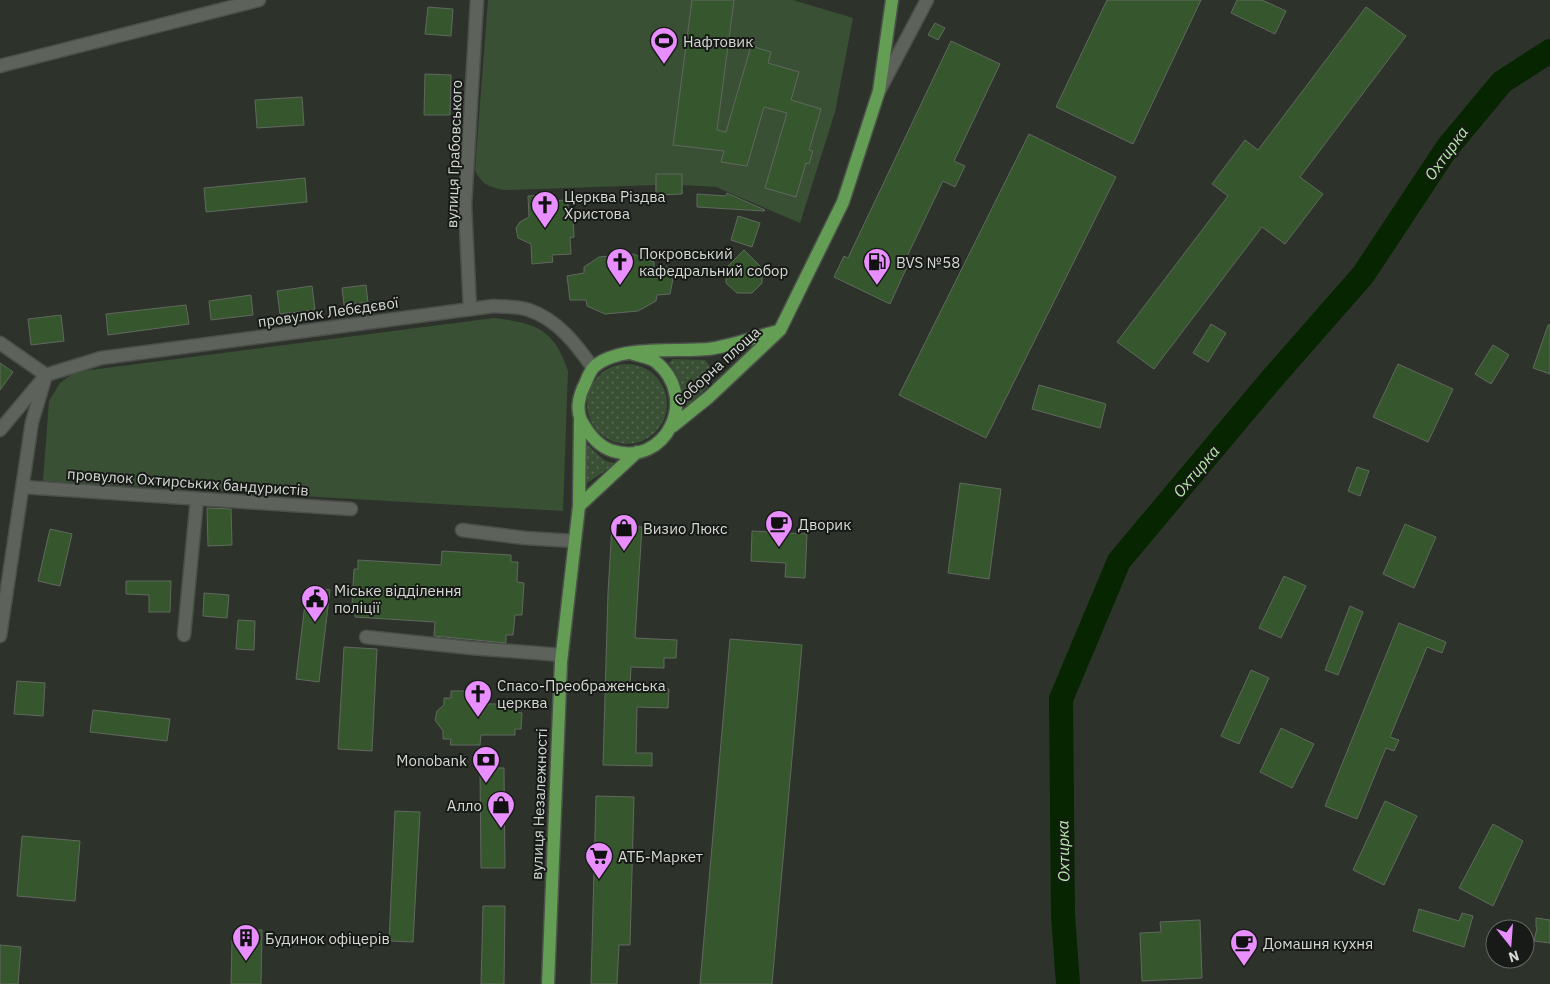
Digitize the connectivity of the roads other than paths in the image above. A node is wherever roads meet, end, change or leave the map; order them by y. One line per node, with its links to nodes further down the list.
1 (259, 0): 5 (street)
2 (477, 0): 7 (street, вулиця Грабовського)
3 (892, 0): 6 (main road)
4 (927, 0): 6 (street)
5 (0, 66)
6 (879, 91): 8 (main road)
7 (470, 309): 11 (street, провулок Лебєдєвої); 12 (street, провулок Лебєдєвої)
8 (780, 330): 10 (main road, Соборна площа); 14 (main road, Соборна площа)
9 (0, 343): 12 (street)
10 (631, 353): 11 (main road, Соборна площа); 14 (main road, Соборна площа)
11 (593, 368): 13 (main road)
12 (46, 374): 15 (street); 17 (street)
13 (580, 419): 16 (main road); 19 (main road)
14 (672, 426): 16 (main road, Соборна площа)
15 (0, 430)
16 (638, 452): 19 (main road, Соборна площа)
17 (23, 487): 18 (street, провулок Охтирських бандуристів); 23 (street)
18 (197, 499): 20 (street, провулок Охтирських бандуристів); 24 (street)
19 (579, 506): 22 (main road, вулиця Незалежності)
20 (351, 509)
21 (462, 530): 22 (street)
22 (574, 541): 26 (main road, вулиця Незалежності)
23 (0, 629)
24 (184, 635)
25 (366, 637): 26 (street)
26 (562, 654): 27 (main road, вулиця Незалежності)
27 (548, 984)

